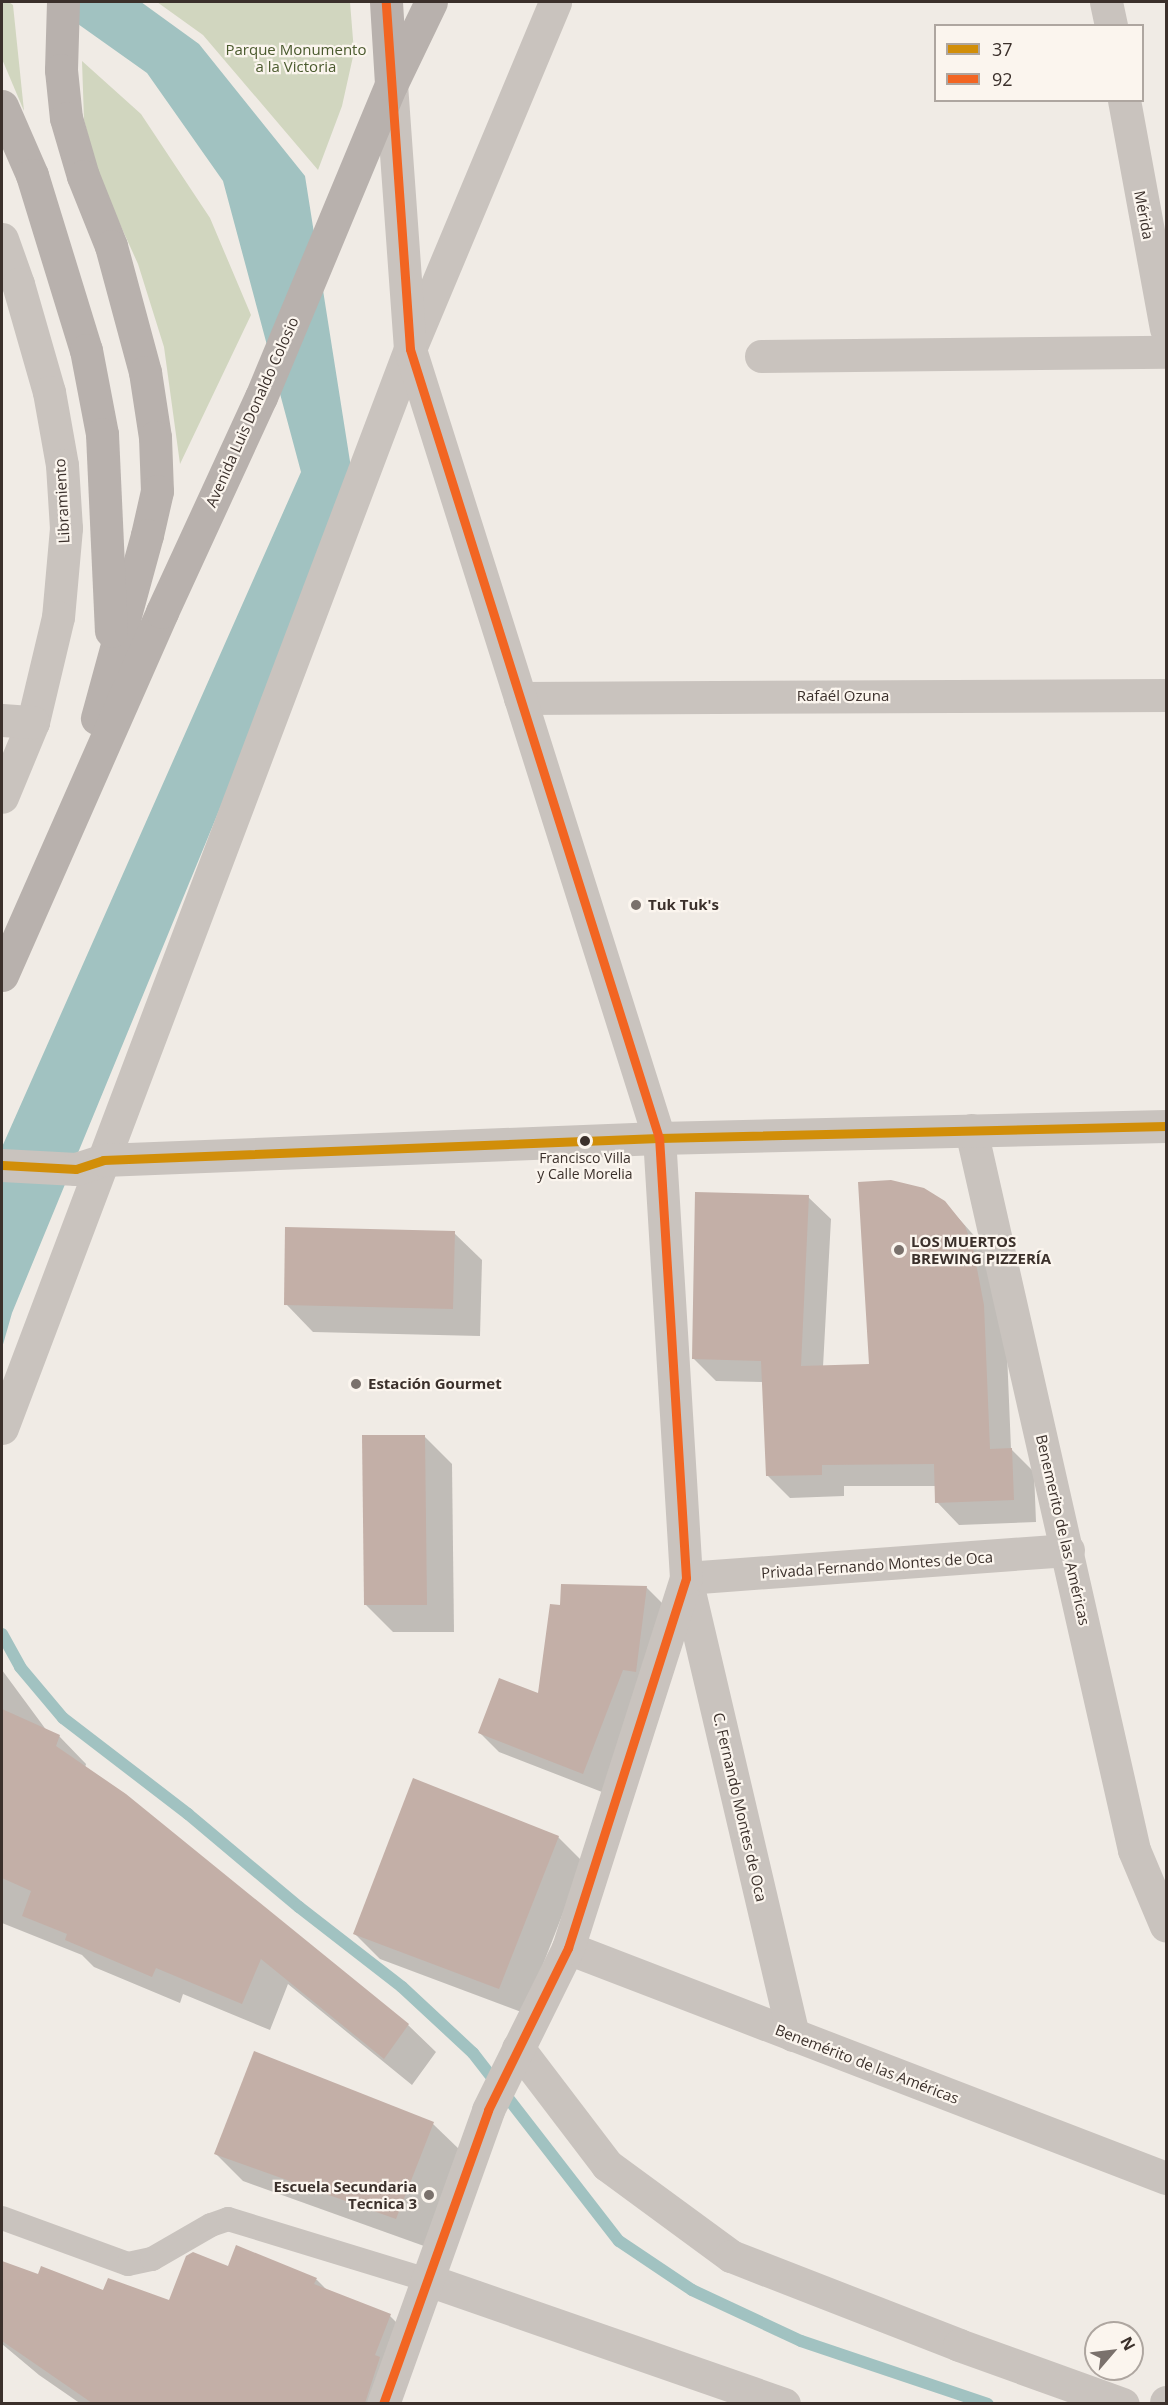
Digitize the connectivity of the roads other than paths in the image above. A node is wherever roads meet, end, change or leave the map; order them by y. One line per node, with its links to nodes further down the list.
1 (63, 2): 16 (main road, Avenida Luis Donaldo Colosio)
2 (386, 2): 7 (main road)
3 (432, 2): 7 (main road, Avenida Luis Donaldo Colosio)
4 (555, 2): 13 (street)
5 (1106, 2): 6 (street)
6 (1111, 24)
7 (391, 85): 13 (street); 21 (main road, Avenida Luis Donaldo Colosio)
8 (1125, 102): 10 (street, Mérida)
9 (2, 106): 16 (main road)
10 (1155, 217): 12 (street, Mérida)
11 (2, 239): 19 (street, Libramiento)
12 (1167, 328)
13 (410, 349): 18 (street); 26 (street)
14 (1167, 352): 15 (street)
15 (761, 356)
16 (112, 661): 21 (main road, Avenida Luis Donaldo Colosio)
17 (1167, 695): 18 (street, Rafaél Ozuna)
18 (520, 698): 25 (street)
19 (17, 721): 20 (street, Libramiento)
20 (2, 797)
21 (68, 821): 22 (main road, Avenida Luis Donaldo Colosio)
22 (2, 975)
23 (1167, 1126): 24 (street)
24 (971, 1130): 25 (street); 29 (street, Benemerito de las Américas)
25 (659, 1138): 26 (street); 30 (street)
26 (90, 1164): 27 (street); 28 (street)
27 (2, 1165)
28 (2, 1428)
29 (1068, 1550): 30 (street, Privada Fernando Montes de Oca); 31 (street, Benemerito de las Américas)
30 (686, 1578): 32 (street); 33 (street, C. Fernando Montes de Oca)
31 (1167, 1926)
32 (568, 1948): 33 (street, Benemérito de las Américas); 34 (street)
33 (793, 2035): 35 (street, Benemérito de las Américas)
34 (512, 2060): 37 (street); 40 (street)
35 (1167, 2178)
36 (2, 2218): 37 (lane)
37 (428, 2280): 38 (street); 39 (street)
38 (383, 2403)
39 (784, 2403)
40 (1123, 2403)

